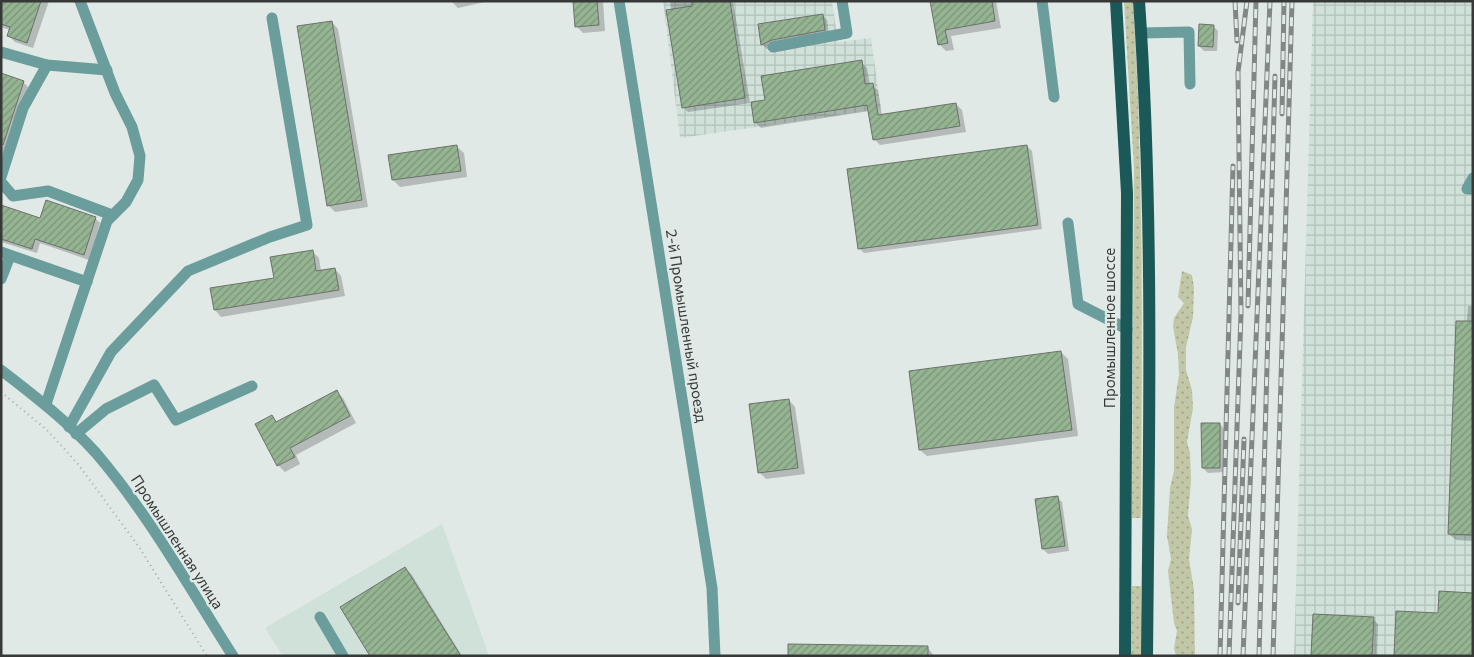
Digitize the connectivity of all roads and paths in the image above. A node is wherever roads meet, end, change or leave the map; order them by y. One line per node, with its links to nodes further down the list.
1 (80, 1): 12 (street)
2 (619, 1): 36 (street, 2-й Промышленный проезд)
3 (842, 1): 9 (street)
4 (1042, 1): 14 (street)
5 (1116, 1): 24 (main road, Промышленное шоссе)
6 (1139, 1): 8 (main road)
7 (272, 18): 29 (street)
8 (1141, 33): 13 (street); 31 (main road)
9 (773, 47)
10 (1, 52): 11 (street)
11 (48, 65): 12 (street); 15 (street)
12 (106, 70): 19 (street)
13 (1190, 84)
14 (1054, 97)
15 (1, 177)
16 (1473, 178): 18 (street)
17 (1, 182): 19 (street)
18 (1473, 189)
19 (112, 216): 23 (street)
20 (1068, 223): 24 (street)
21 (6, 254): 22 (street); 23 (street)
22 (1, 279)
23 (87, 282): 28 (street)
24 (1127, 329): 30 (main road, Промышленное шоссе)
25 (1, 370): 28 (street, Промышленная улица)
26 (252, 386): 29 (street)
27 (1, 392): 33 (path)
28 (46, 404): 29 (street, Промышленная улица)
29 (72, 430): 34 (street, Промышленная улица)
30 (1125, 561): 31 (main road); 37 (main road, Промышленное шоссе)
31 (1148, 561): 38 (main road)
32 (320, 617): 35 (street)
33 (207, 656)
34 (233, 656)
35 (342, 656)
36 (714, 656)
37 (1125, 656)
38 (1147, 656)

